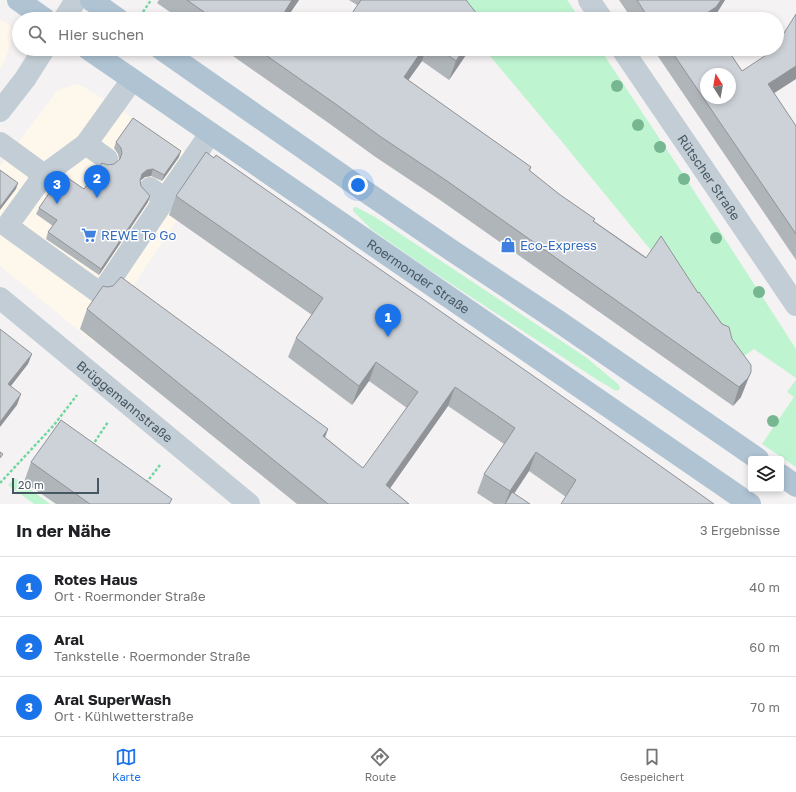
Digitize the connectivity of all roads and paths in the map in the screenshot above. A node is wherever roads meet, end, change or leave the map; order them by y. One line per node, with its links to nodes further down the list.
1 (18, 0): 6 (main road)
2 (76, 0): 7 (street)
3 (91, 0): 8 (main road)
4 (151, 0): 9 (path)
5 (589, 0): 10 (street)
6 (35, 12)
7 (68, 12)
8 (108, 12)
9 (143, 12)
10 (597, 12)
11 (40, 56): 16 (street)
12 (98, 56): 15 (main road, Roermonder Straße)
13 (171, 56): 29 (main road)
14 (627, 56): 23 (street, Rütscher Straße)
15 (132, 80): 17 (main road, Roermonder Straße); 19 (street)
16 (0, 111)
17 (210, 134): 21 (street); 34 (main road, Roermonder Straße)
18 (0, 143): 21 (street)
19 (86, 144): 20 (street); 21 (street)
20 (107, 158)
21 (44, 175)
22 (0, 298): 24 (street, Brüggemannstraße)
23 (796, 305)
24 (92, 374): 25 (street, Brüggemannstraße); 26 (path)
25 (123, 401): 28 (path); 33 (street, Brüggemannstraße)
26 (54, 425): 27 (path); 31 (path)
27 (60, 429)
28 (90, 448)
29 (754, 456)
30 (784, 477): 32 (main road)
31 (0, 483)
32 (796, 486)
33 (249, 504)
34 (750, 504)

